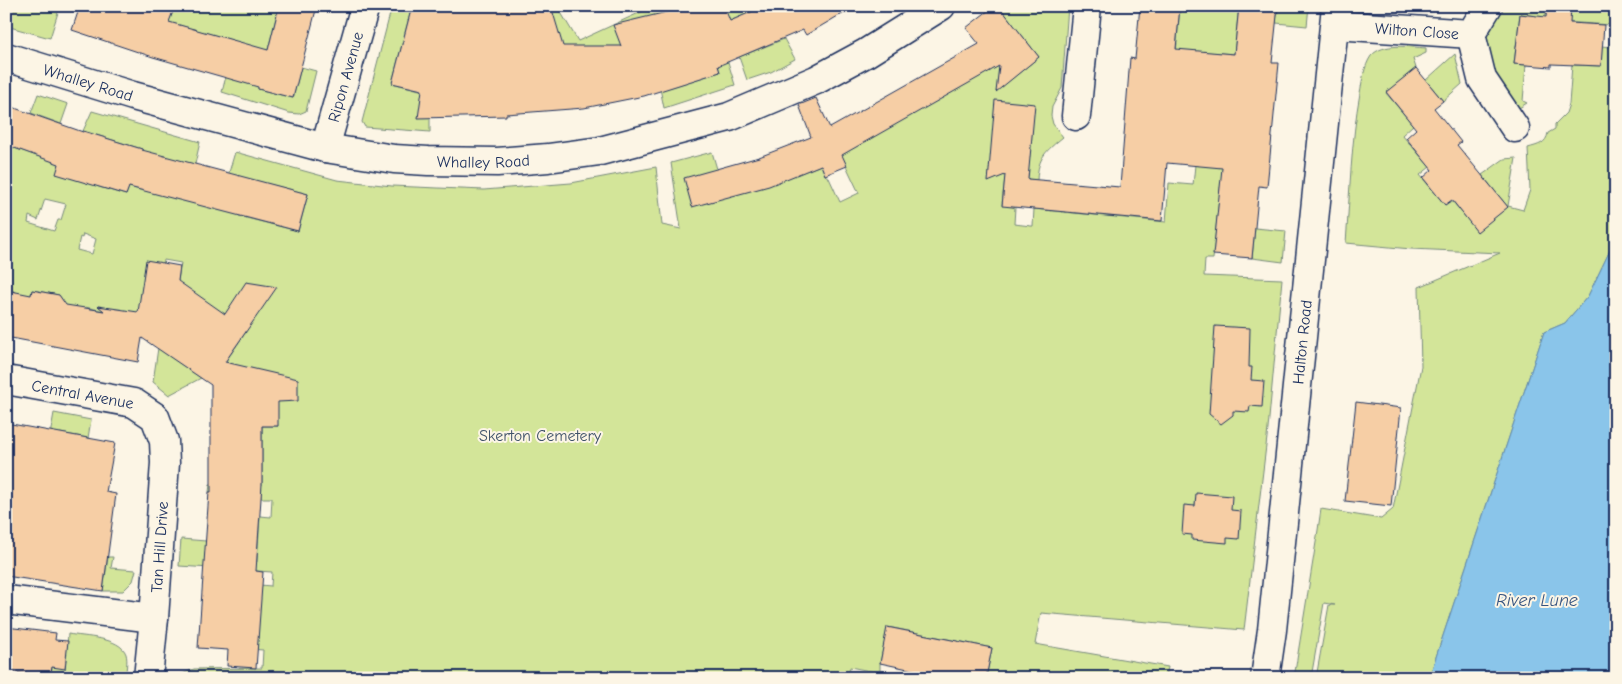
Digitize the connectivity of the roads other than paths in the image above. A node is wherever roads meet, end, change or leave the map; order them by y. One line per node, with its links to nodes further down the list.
1 (365, 6): 10 (street, Ripon Avenue)
2 (941, 6): 10 (street, Whalley Road)
3 (1087, 6): 8 (street)
4 (1488, 6): 6 (street, Wilton Close)
5 (1336, 16): 6 (street, Wilton Close); 16 (street, Halton Road)
6 (1471, 34): 9 (street, Wilton Close)
7 (6, 57): 10 (street, Whalley Road)
8 (1076, 116)
9 (1515, 128)
10 (325, 148)
11 (6, 380): 12 (street, Central Avenue)
12 (155, 417): 14 (street, Tan Hill Drive)
13 (6, 600): 14 (street)
14 (154, 618): 15 (street, Tan Hill Drive)
15 (148, 678)
16 (1265, 678)

